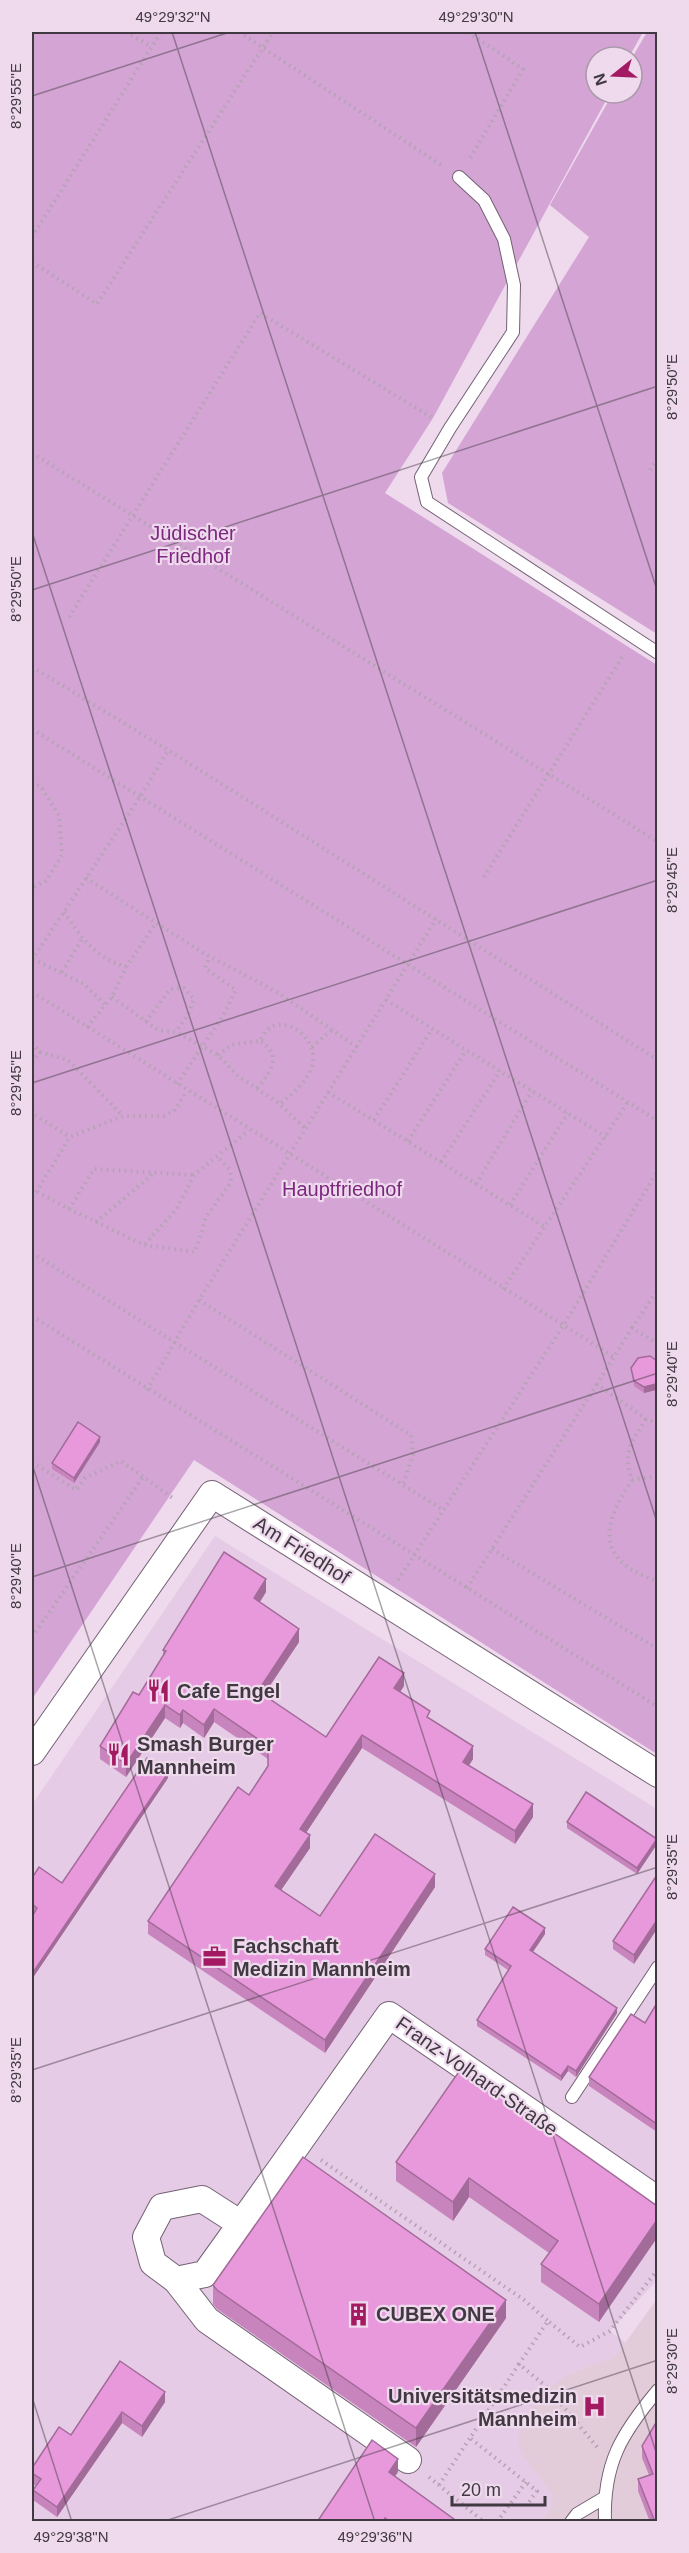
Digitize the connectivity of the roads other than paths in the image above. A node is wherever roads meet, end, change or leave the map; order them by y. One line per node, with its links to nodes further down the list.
1 (459, 177): 2 (lane)
2 (657, 653)
3 (32, 1752): 4 (street, Am Friedhof)
4 (657, 1774)
5 (657, 1967): 6 (lane)
6 (572, 2097)
7 (657, 2200): 8 (street, Franz-Volhard-Straße)
8 (242, 2224): 9 (street, Franz-Volhard-Straße); 9 (street)
9 (176, 2280): 11 (street)
10 (657, 2390): 12 (lane)
11 (408, 2460)
12 (604, 2498): 13 (lane); 14 (lane)
13 (571, 2522)
14 (604, 2522)

